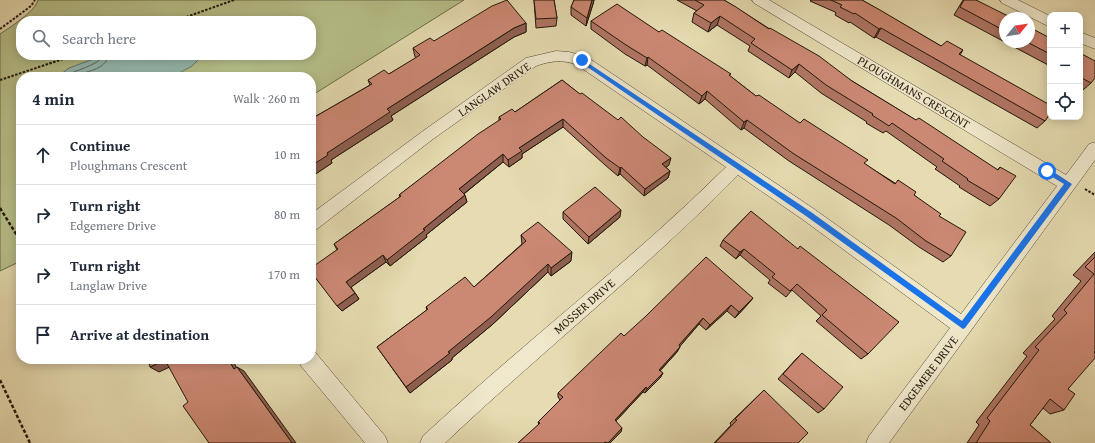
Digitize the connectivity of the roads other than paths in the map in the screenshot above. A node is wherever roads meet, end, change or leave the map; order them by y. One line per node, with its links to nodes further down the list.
1 (759, 0): 8 (street, PLOUGHMANS CRESCENT)
2 (1007, 0): 3 (street)
3 (1047, 20)
4 (1083, 38): 5 (street)
5 (1095, 44)
6 (1095, 148): 8 (street, EDGEMERE DRIVE)
7 (736, 166): 9 (street, LANGLAW DRIVE); 10 (street, LANGLAW DRIVE); 13 (street, MOSSER DRIVE)
8 (1068, 184): 10 (street, EDGEMERE DRIVE)
9 (316, 220)
10 (963, 326): 14 (street, EDGEMERE DRIVE)
11 (312, 364): 12 (street)
12 (378, 443)
13 (430, 443)
14 (876, 443)

